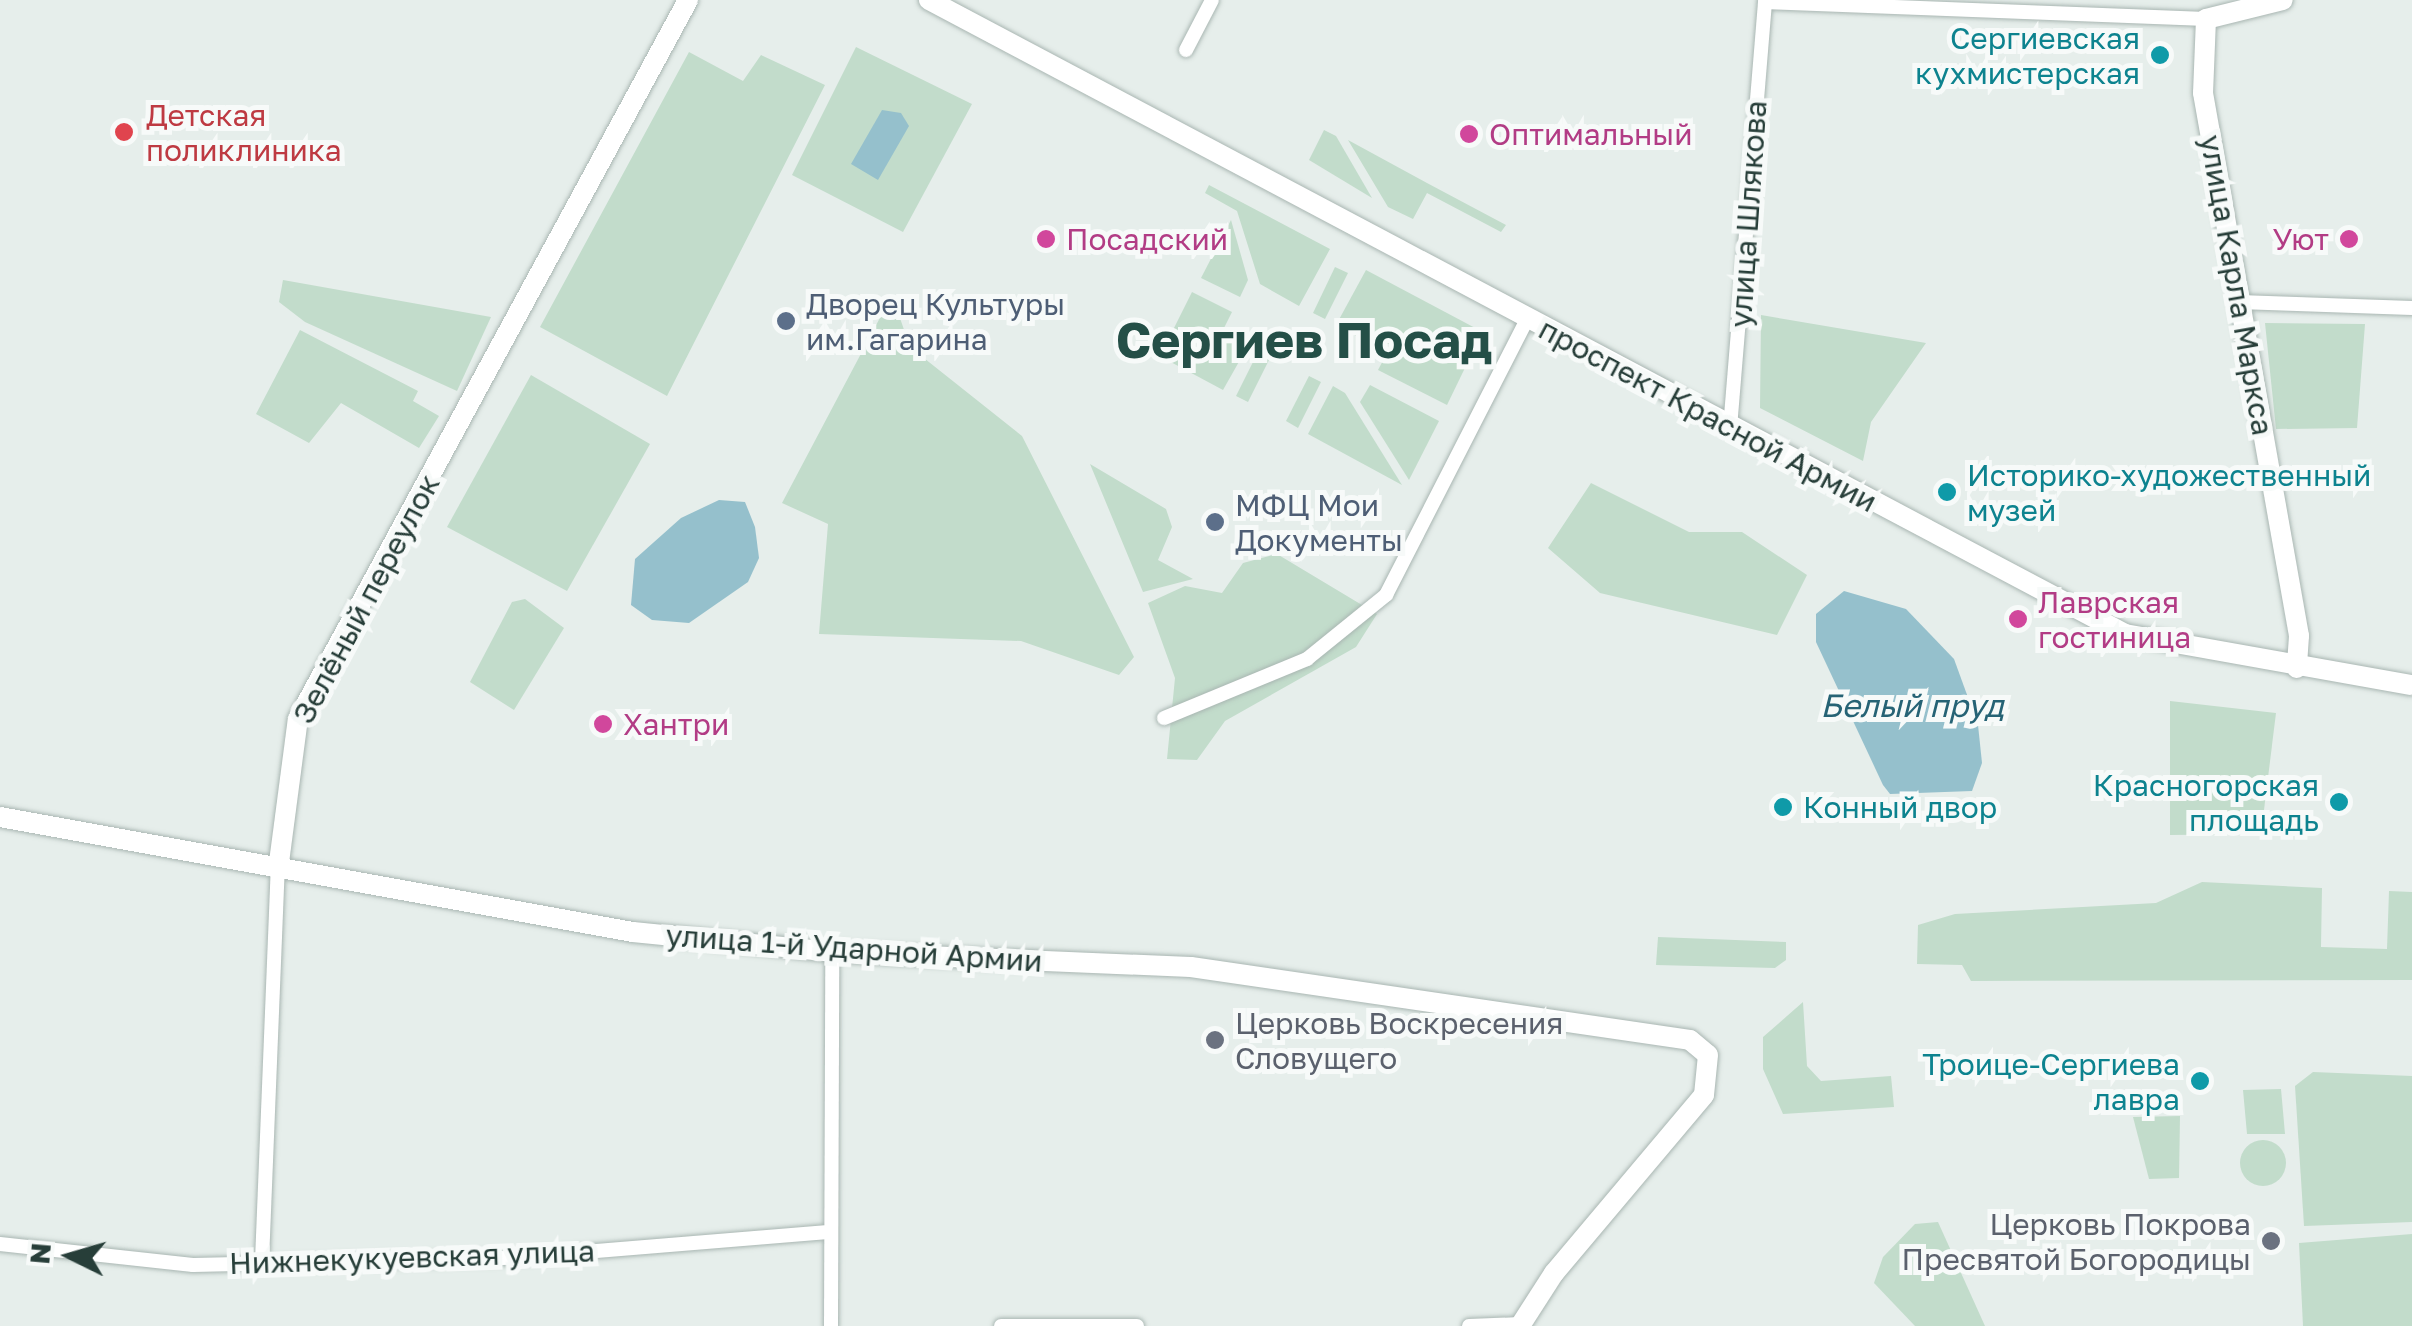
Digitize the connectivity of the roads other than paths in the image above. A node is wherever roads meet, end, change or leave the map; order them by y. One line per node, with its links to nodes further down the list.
1 (688, 0): 17 (main road, Зелёный переулок)
2 (929, 0): 11 (main road, проспект Красной Армии)
3 (1212, 0): 8 (street)
4 (2244, 0): 7 (main road)
5 (2283, 0): 7 (main road)
6 (1765, 1): 7 (street); 12 (street, улица Шлякова)
7 (2206, 19): 9 (main road, улица Карла Маркса)
8 (1186, 50)
9 (2239, 302): 10 (street); 13 (main road, улица Карла Маркса)
10 (2412, 308)
11 (1527, 320): 12 (main road, проспект Красной Армии); 15 (street)
12 (1730, 428): 13 (main road, проспект Красной Армии)
13 (2296, 668): 14 (main road, проспект Красной Армии)
14 (2412, 685)
15 (1164, 718)
16 (0, 817): 17 (main road, улица 1-й Ударной Армии)
17 (278, 870): 18 (main road, улица 1-й Ударной Армии); 21 (street, Зелёный переулок)
18 (832, 952): 19 (street); 22 (main road, улица 1-й Ударной Армии)
19 (825, 1232): 21 (street, Нижнекукуевская улица); 23 (street)
20 (0, 1244): 21 (street, Нижнекукуевская улица)
21 (262, 1261)
22 (1521, 1325): 26 (street)
23 (830, 1326)
24 (1001, 1326): 25 (street)
25 (1137, 1326)
26 (1469, 1326)

